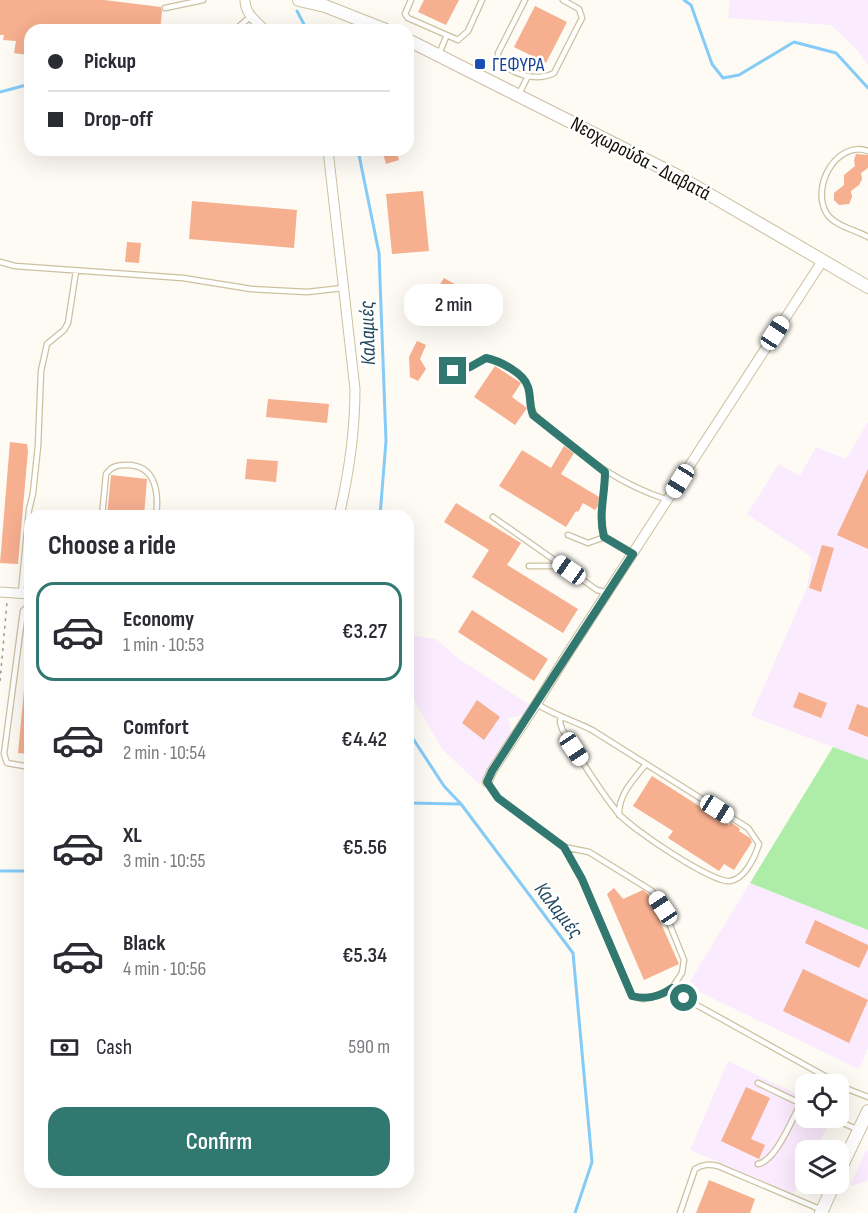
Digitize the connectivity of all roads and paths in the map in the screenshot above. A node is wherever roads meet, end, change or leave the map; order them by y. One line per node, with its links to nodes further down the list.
1 (203, 0): 8 (lane)
2 (245, 0): 9 (street)
3 (299, 0): 12 (street)
4 (411, 0): 13 (lane)
5 (482, 0): 13 (lane)
6 (525, 0): 16 (lane)
7 (564, 0): 16 (lane)
8 (165, 8)
9 (250, 17): 10 (lane); 11 (street)
10 (242, 24)
11 (258, 24)
12 (371, 24)
13 (446, 37): 15 (lane)
14 (414, 43): 15 (street, Νεοχωρούδα - Διαβατά)
15 (439, 54): 17 (street, Νεοχωρούδα - Διαβατά)
16 (528, 76): 17 (lane)
17 (519, 94): 21 (street, Νεοχωρούδα - Διαβατά)
18 (868, 151): 20 (lane)
19 (329, 156): 25 (street)
20 (868, 237)
21 (823, 260): 24 (street, Νεοχωρούδα - Διαβατά); 28 (street)
22 (0, 262): 23 (lane)
23 (76, 271): 25 (lane); 29 (lane)
24 (868, 287)
25 (344, 288): 32 (street)
26 (453, 371): 27 (lane)
27 (605, 472): 28 (lane); 35 (lane)
28 (668, 500): 36 (street)
29 (29, 510)
30 (103, 510): 31 (lane)
31 (156, 510)
32 (340, 510)
33 (493, 517): 38 (lane)
34 (568, 535): 35 (lane)
35 (604, 537): 36 (lane)
36 (633, 554): 41 (street)
37 (529, 566): 38 (lane)
38 (569, 570): 41 (lane)
39 (4, 592): 40 (street); 43 (path)
40 (24, 593)
41 (608, 593): 44 (street)
42 (24, 610): 47 (lane)
43 (0, 681)
44 (537, 703): 45 (lane); 48 (street)
45 (561, 716): 46 (lane); 49 (lane)
46 (646, 764): 49 (lane); 49 (lane)
47 (24, 766)
48 (487, 782): 50 (lane)
49 (619, 815)
50 (564, 847): 51 (lane); 51 (lane)
51 (672, 988): 53 (lane)
52 (758, 1083): 54 (lane)
53 (868, 1097)
54 (795, 1101)
55 (868, 1111): 58 (street)
56 (795, 1118): 60 (lane)
57 (849, 1126): 58 (lane)
58 (859, 1130): 59 (street)
59 (849, 1151)
60 (758, 1164)
61 (829, 1194): 62 (street)
62 (821, 1212): 63 (lane)
63 (680, 1213)

